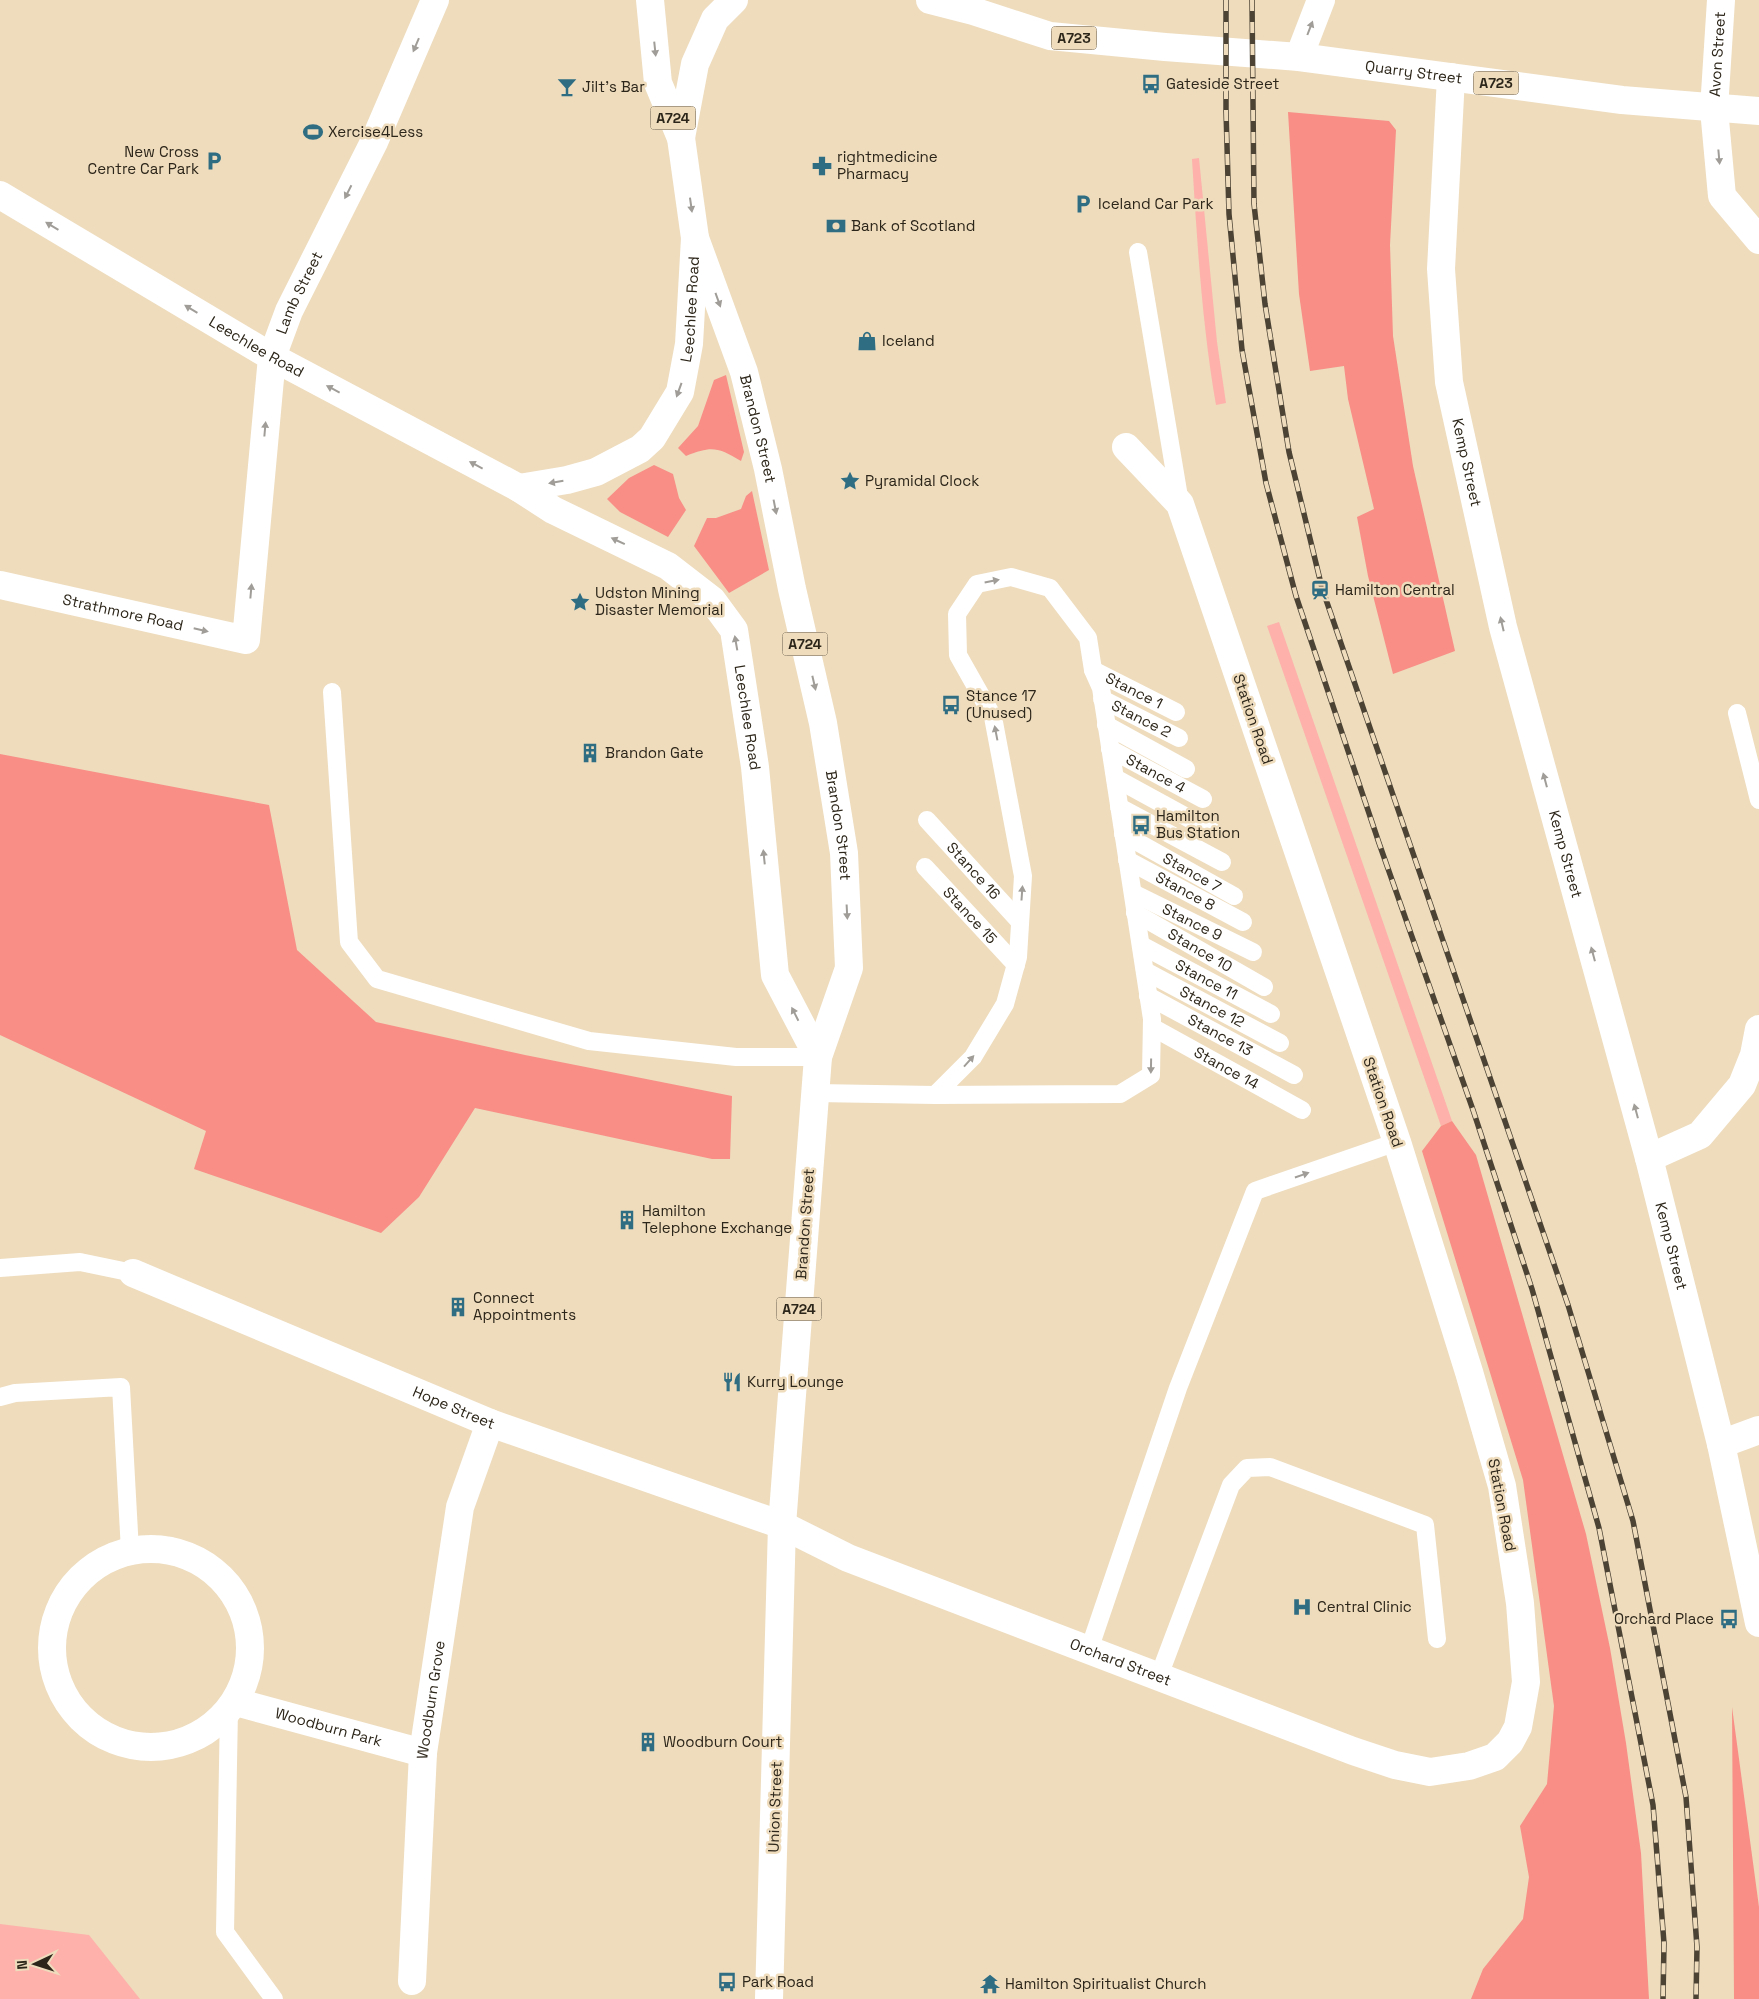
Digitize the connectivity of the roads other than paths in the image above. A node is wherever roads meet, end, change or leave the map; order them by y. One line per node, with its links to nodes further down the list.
1 (435, 0): 17 (street, Lamb Street, one-way to 17)
2 (650, 0): 12 (street, Brandon Street / A724, one-way to 12)
3 (734, 0): 12 (street, Brandon Street)
4 (930, 0): 7 (street, Quarry Street / A723)
5 (1321, 0): 8 (street, one-way to 5)
6 (1721, 0): 10 (street, Avon Street)
7 (961, 5): 8 (street, Quarry Street / A723)
8 (1289, 56): 9 (street, Quarry Street / A723)
9 (1451, 77): 10 (street, Quarry Street / A723); 63 (street, Kemp Street, one-way to 9)
10 (1714, 109): 11 (street, A723); 15 (street, one-way to 15)
11 (1759, 111)
12 (681, 138): 14 (street, Brandon Street / A724, one-way to 14)
13 (0, 195): 17 (street, Leechlee Road, one-way to 13)
14 (695, 238): 19 (street, Leechlee Road, one-way to 19); 57 (street, Brandon Street / A724, one-way to 57)
15 (1759, 240)
16 (1138, 252): 20 (lane)
17 (272, 357): 19 (street, Leechlee Road, one-way to 17); 22 (street, Lamb Street, one-way to 17)
18 (1126, 446): 20 (street, Station Road)
19 (519, 488): 57 (street, Leechlee Road, one-way to 19)
20 (1180, 504): 62 (street, Station Road)
21 (0, 585): 22 (street, Strathmore Road, one-way to 22)
22 (246, 640)
23 (1093, 670): 25 (lane); 26 (lane, Stance 1); 45 (lane, one-way to 23)
24 (332, 692): 57 (lane)
25 (1102, 699): 28 (lane); 29 (lane, Stance 2)
26 (1176, 712)
27 (1737, 713): 34 (lane)
28 (1106, 725): 30 (lane); 31 (lane)
29 (1179, 738)
30 (1110, 749): 32 (lane); 33 (lane, Stance 4)
31 (1186, 769)
32 (1115, 778): 35 (lane); 37 (lane)
33 (1203, 798)
34 (1759, 800)
35 (1119, 807): 38 (lane); 40 (lane)
36 (927, 820): 45 (lane, Stance 16)
37 (1212, 831)
38 (1123, 834): 39 (lane); 43 (lane, Stance 7)
39 (1127, 860): 42 (lane); 46 (lane, Stance 8)
40 (1222, 862)
41 (925, 867): 49 (lane, Stance 15)
42 (1133, 893): 44 (lane); 48 (lane, Stance 9)
43 (1234, 896)
44 (1135, 913): 47 (lane); 51 (lane, Stance 10)
45 (1020, 922): 49 (lane)
46 (1243, 922)
47 (1141, 945): 50 (lane); 53 (lane, Stance 11)
48 (1253, 952)
49 (1016, 965): 60 (lane, one-way to 49)
50 (1144, 971): 52 (lane); 56 (lane, Stance 12)
51 (1264, 987)
52 (1148, 996): 54 (lane); 58 (lane, Stance 13)
53 (1271, 1014)
54 (1152, 1027): 60 (lane, one-way to 60); 61 (lane, Stance 14)
55 (1759, 1030): 63 (street)
56 (1280, 1043)
57 (818, 1057): 59 (street, Brandon Street / A724)
58 (1294, 1075)
59 (816, 1093): 60 (lane); 70 (street, Brandon Street / A724)
60 (935, 1095)
61 (1302, 1110)
62 (1397, 1142): 74 (lane, one-way to 62); 78 (street, Station Road)
63 (1649, 1158): 69 (street, Kemp Street)
64 (0, 1268): 65 (lane)
65 (133, 1273): 67 (street, Hope Street)
66 (0, 1397): 71 (lane)
67 (490, 1423): 70 (street, Hope Street); 77 (street, Woodburn Grove)
68 (1759, 1430): 69 (street)
69 (1721, 1444): 72 (street, Kemp Street)
70 (782, 1525): 74 (street, Orchard Street); 81 (street, Union Street / A724)
71 (130, 1551): 76 (street); 76 (street)
72 (1759, 1623)
73 (1437, 1639): 75 (lane)
74 (1089, 1650): 75 (street, Orchard Street)
75 (1158, 1676): 78 (street, Orchard Street)
76 (232, 1706): 77 (street, Woodburn Park); 80 (lane)
77 (423, 1753): 79 (street, Woodburn Grove)
78 (1469, 1766)
79 (412, 1981)
80 (274, 1999)
81 (770, 1999)

